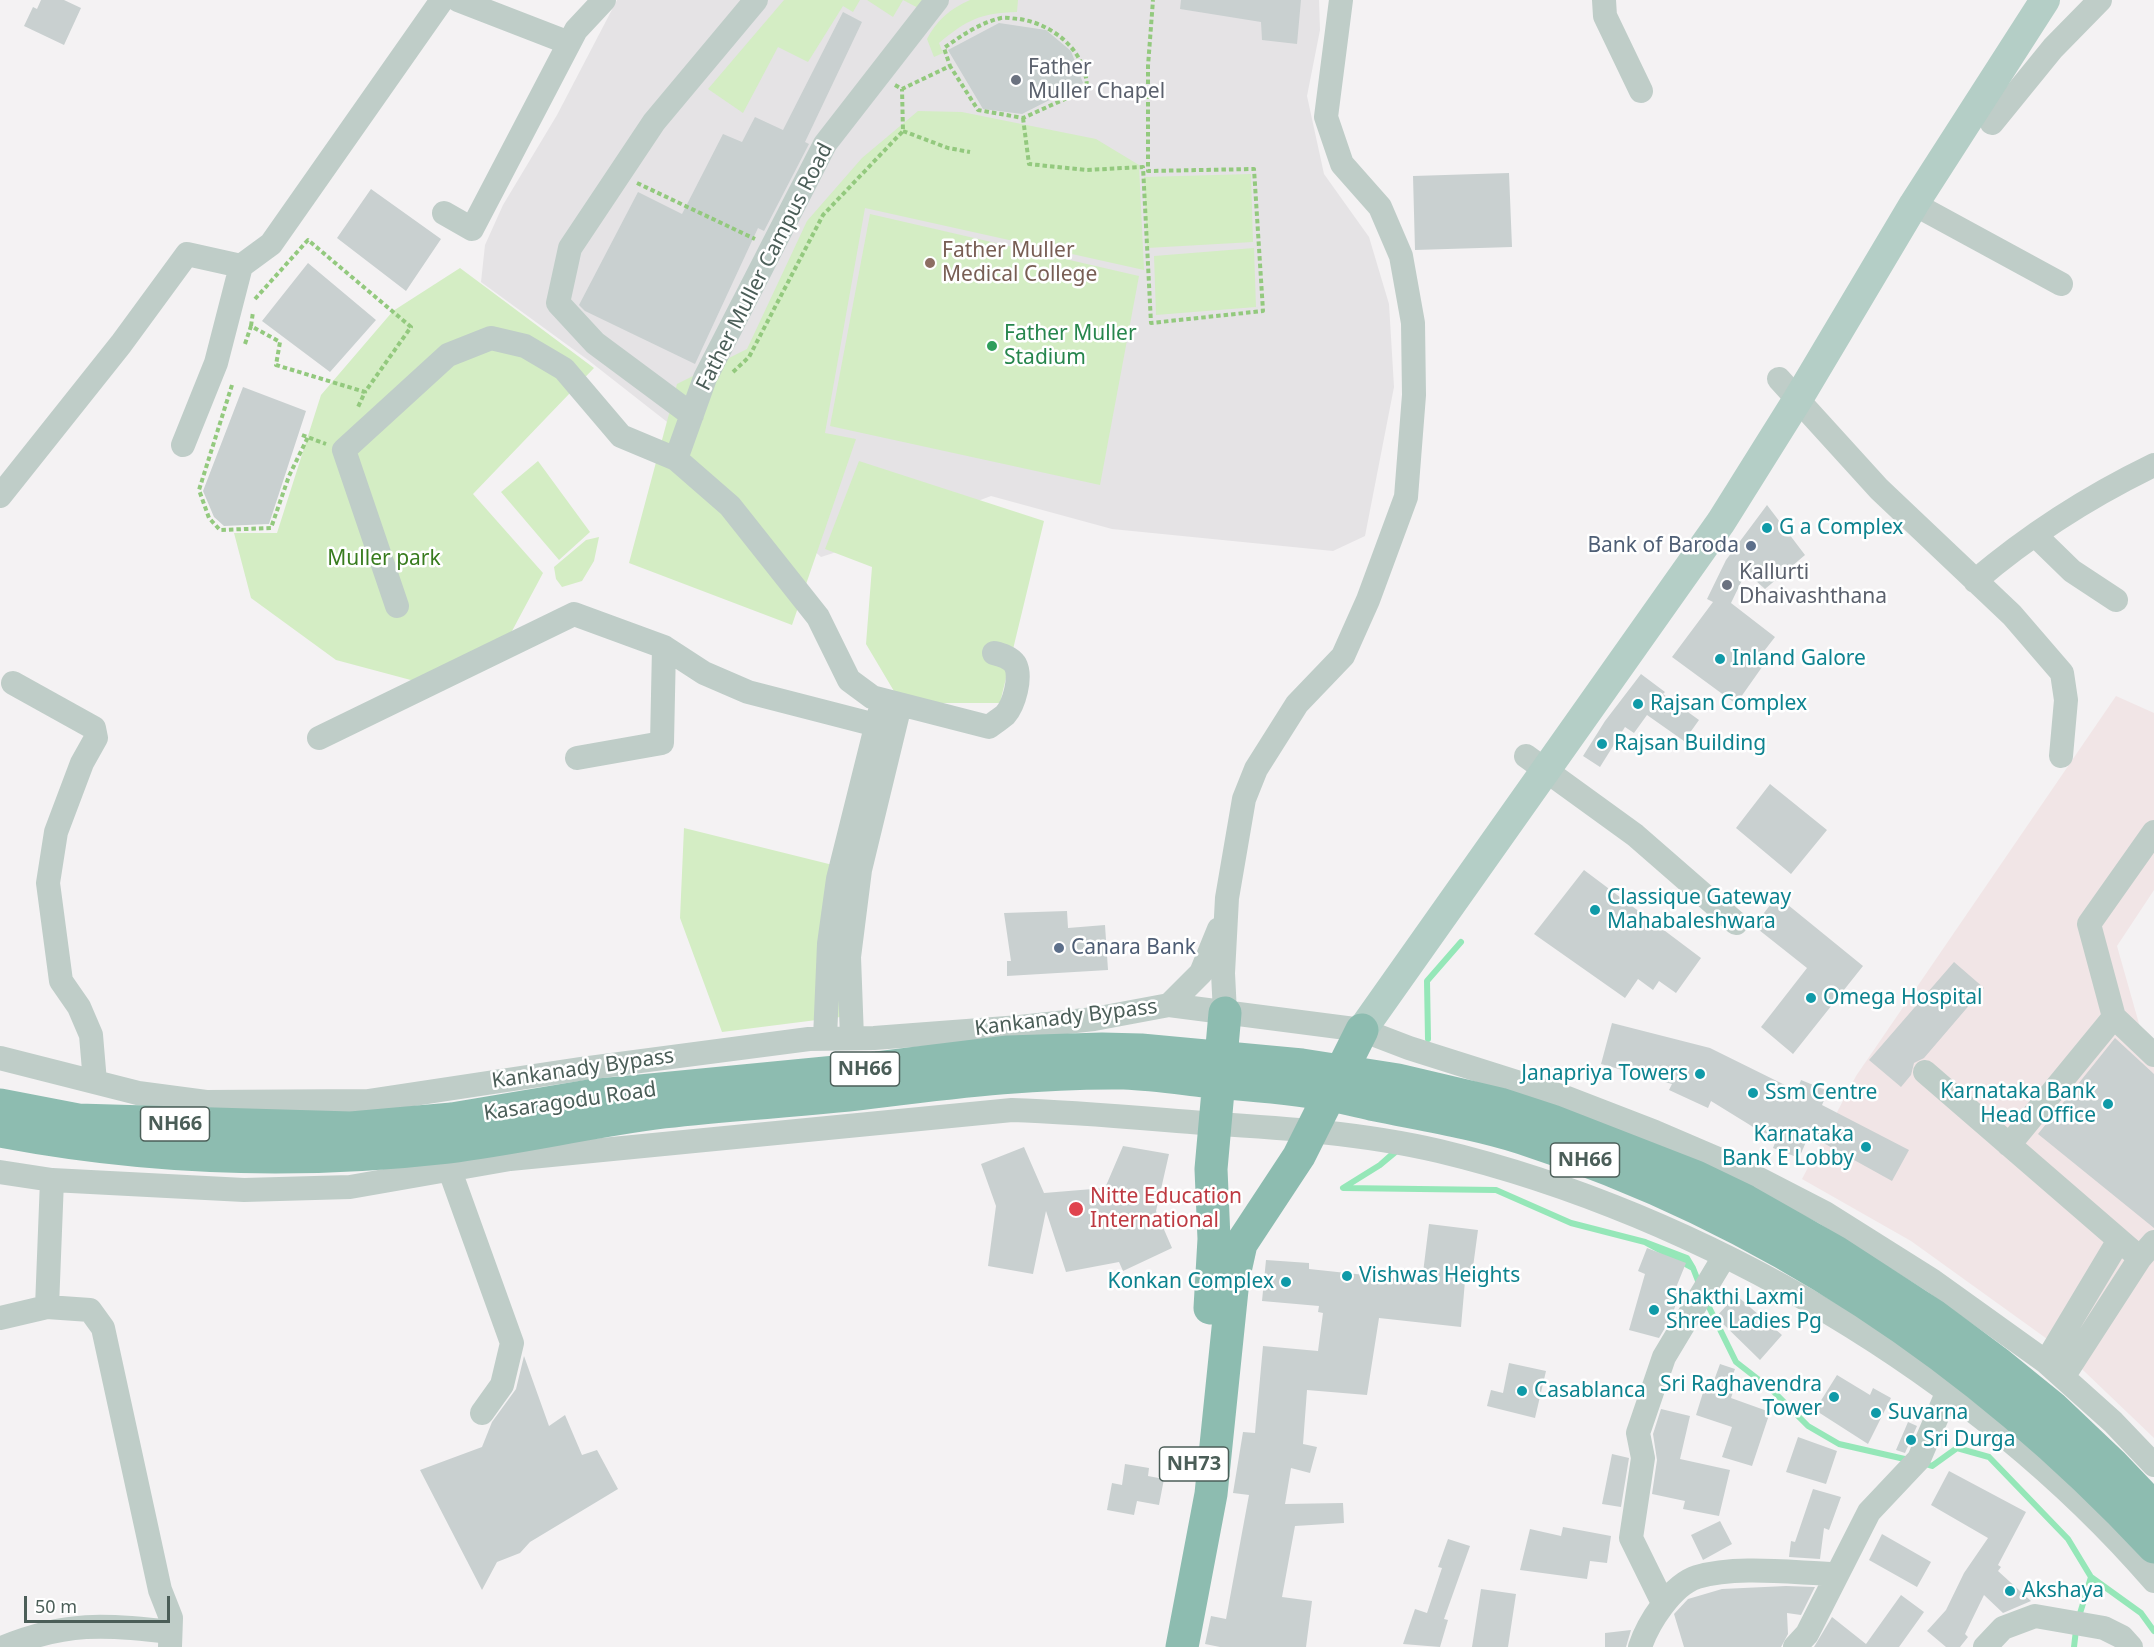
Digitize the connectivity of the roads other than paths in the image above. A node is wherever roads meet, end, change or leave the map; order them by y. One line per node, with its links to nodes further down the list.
1 (442, 0): 15 (street)
2 (458, 0): 10 (street)
3 (604, 0): 10 (street)
4 (756, 0): 18 (street)
5 (937, 0): 18 (street, Father Muller Campus Road)
6 (1341, 0): 37 (street)
7 (1604, 0): 11 (street)
8 (2045, 0): 13 (main road)
9 (2100, 0): 12 (street)
10 (569, 43): 14 (street)
11 (1641, 91)
12 (1992, 123)
13 (1914, 204): 16 (street); 17 (main road)
14 (444, 213)
15 (241, 266): 19 (street); 22 (street)
16 (2061, 284)
17 (1789, 389): 24 (street); 35 (main road)
18 (692, 415): 20 (street, Father Muller Campus Road)
19 (183, 445)
20 (676, 459): 26 (street); 30 (street)
21 (2154, 465): 23 (street)
22 (0, 496)
23 (2035, 535): 24 (street); 25 (street)
24 (1975, 581): 33 (street)
25 (2116, 600)
26 (397, 606)
27 (664, 647): 31 (street); 32 (street); 34 (street)
28 (994, 653): 30 (street)
29 (13, 682): 49 (street)
30 (891, 702): 31 (street); 44 (street)
31 (876, 725): 43 (street)
32 (319, 738)
33 (2061, 756)
34 (577, 758)
35 (1536, 764): 38 (street); 42 (main road)
36 (2154, 832): 41 (street)
37 (1227, 898): 39 (street); 40 (street)
38 (1736, 923)
39 (1169, 1005): 40 (street, Kankanady Bypass); 44 (street, Kankanady Bypass)
40 (1225, 1013): 42 (street, Kankanady Bypass); 51 (highway, NH73)
41 (2114, 1017): 45 (street); 54 (street)
42 (1362, 1030): 52 (highway, NH73); 64 (street, Kankanady Bypass)
43 (825, 1038): 44 (street, Kankanady Bypass); 49 (street, Kankanady Bypass)
44 (852, 1038)
45 (2154, 1055)
46 (0, 1058): 49 (street, Kankanady Bypass)
47 (1134, 1062): 50 (highway, Kasaragodu Road / NH66); 53 (highway, Kasaragodu Road / NH66); 61 (highway, NH66)
48 (1925, 1072): 54 (street)
49 (94, 1082)
50 (0, 1106)
51 (1216, 1124): 52 (street); 55 (street); 75 (highway, NH73)
52 (1313, 1130): 60 (street); 76 (highway, NH73)
53 (0, 1131)
54 (2008, 1145): 58 (street)
55 (449, 1168): 57 (street); 66 (street)
56 (0, 1172): 57 (street)
57 (52, 1180): 62 (street)
58 (2119, 1240): 59 (street); 64 (street)
59 (2149, 1250): 64 (street)
60 (1724, 1257): 65 (street); 72 (street)
61 (1831, 1264): 68 (highway, NH66); 69 (highway, NH66)
62 (47, 1307): 63 (street); 73 (street)
63 (0, 1318)
64 (2054, 1370): 67 (street, Kankanady Bypass)
65 (1948, 1391): 70 (street); 71 (street)
66 (482, 1413)
67 (2154, 1465)
68 (2154, 1508)
69 (2154, 1547)
70 (1836, 1574): 72 (street); 78 (street)
71 (2154, 1581)
72 (1663, 1603): 77 (street)
73 (170, 1639): 74 (street)
74 (4, 1647)
75 (1161, 1647)
76 (1182, 1647)
77 (1640, 1647)
78 (1795, 1647)
79 (1985, 1647): 80 (street)
80 (2131, 1647)

